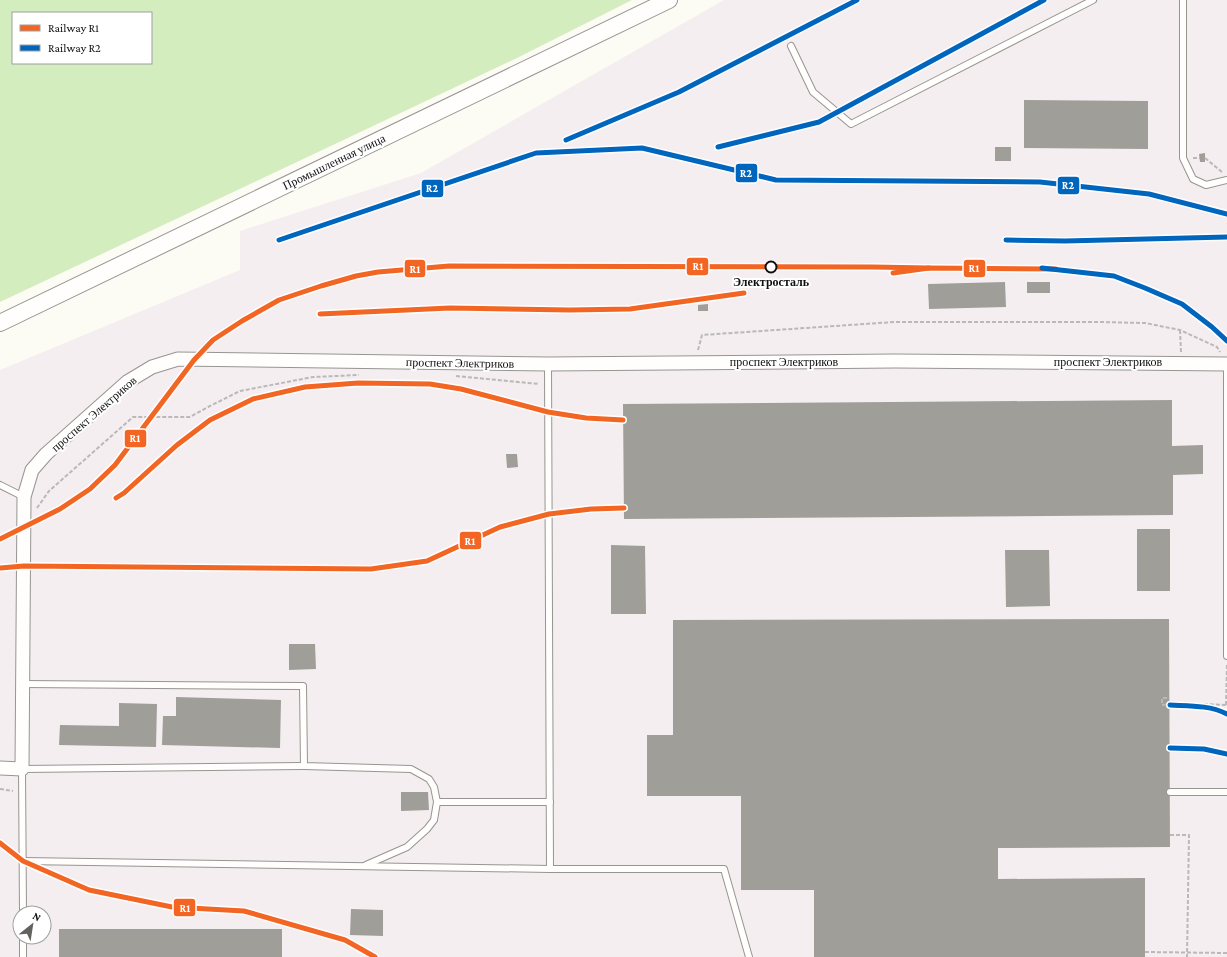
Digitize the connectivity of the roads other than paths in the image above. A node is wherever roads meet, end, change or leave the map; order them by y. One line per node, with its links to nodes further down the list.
1 (669, 0): 6 (street, Промышленная улица)
2 (1093, 0): 4 (lane)
3 (1183, 0): 5 (lane)
4 (791, 46)
5 (1227, 180)
6 (0, 323)
7 (548, 364): 8 (street, проспект Электриков); 11 (street, проспект Электриков); 20 (lane)
8 (1227, 364): 10 (lane)
9 (0, 485): 11 (lane)
10 (1227, 493): 12 (lane)
11 (24, 497): 13 (street, проспект Электриков)
12 (1227, 656)
13 (23, 684): 14 (lane); 16 (street, проспект Электриков)
14 (304, 766): 16 (lane); 19 (lane)
15 (0, 768): 16 (street)
16 (22, 769): 21 (lane)
17 (1170, 792): 18 (lane)
18 (1227, 792)
19 (437, 802): 20 (lane); 22 (lane)
20 (550, 802): 23 (lane)
21 (23, 861): 22 (lane); 24 (lane)
22 (363, 866): 23 (lane)
23 (550, 869): 27 (lane)
24 (23, 905)
25 (23, 945): 26 (lane)
26 (23, 957)
27 (749, 957)

